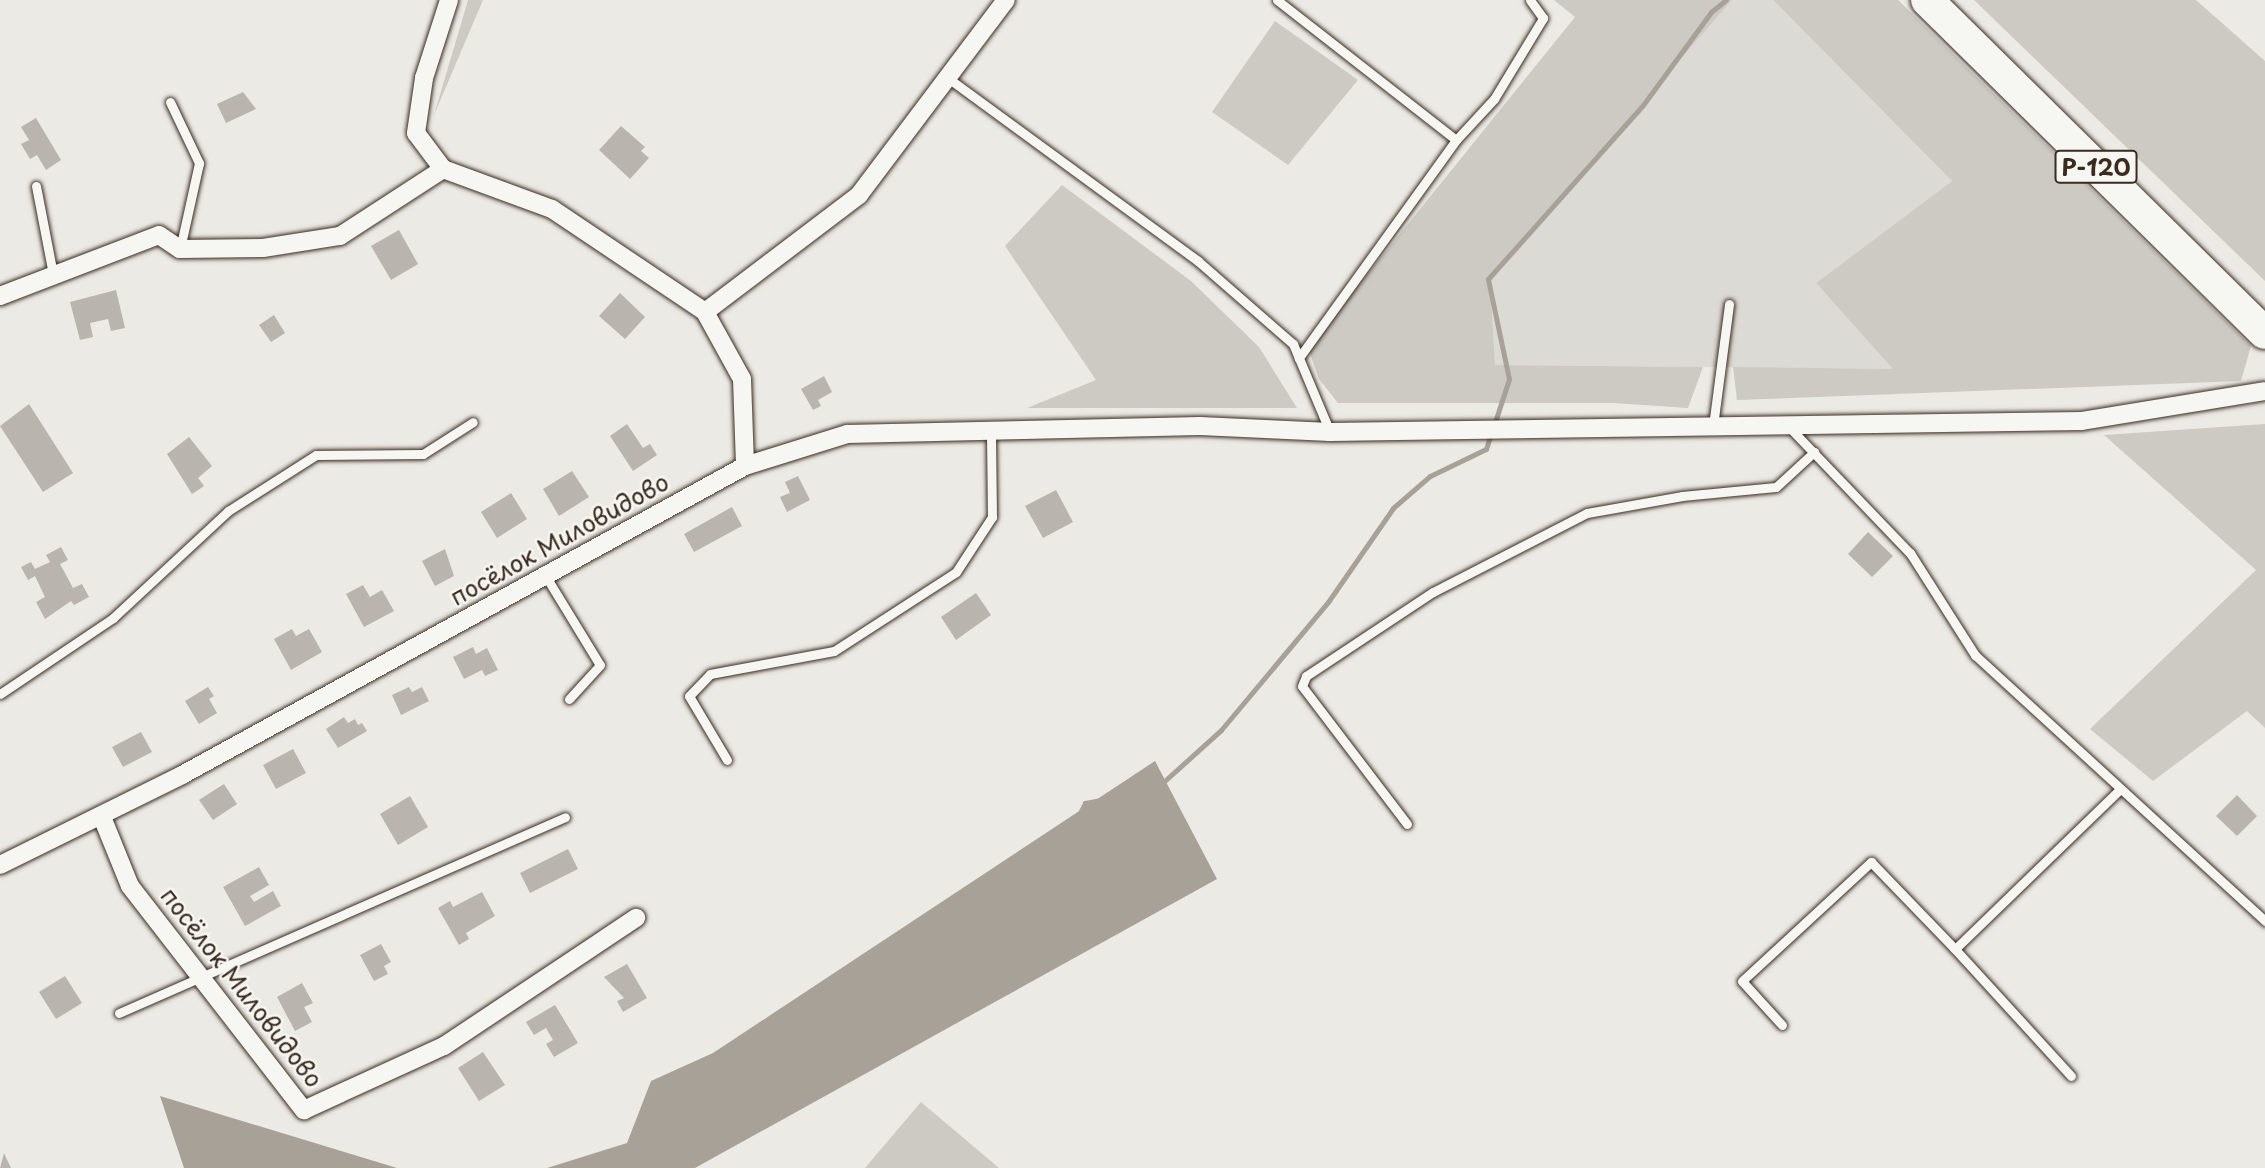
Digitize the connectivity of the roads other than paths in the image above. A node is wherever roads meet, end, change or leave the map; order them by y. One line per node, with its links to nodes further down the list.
1 (449, 0): 9 (street)
2 (1006, 0): 6 (street)
3 (1278, 0): 8 (lane)
4 (1530, 0): 8 (lane)
5 (1927, 0): 16 (highway, Р-120)
6 (948, 78): 15 (street); 17 (lane)
7 (170, 102): 11 (lane)
8 (1456, 140): 17 (lane)
9 (443, 169): 11 (street); 15 (street)
10 (36, 186): 12 (lane)
11 (180, 249): 12 (street)
12 (53, 274): 13 (street)
13 (0, 296)
14 (1729, 304): 21 (lane)
15 (705, 312): 25 (street)
16 (2265, 333)
17 (1299, 358): 23 (lane)
18 (2265, 391): 20 (street, посёлок Миловидово)
19 (473, 422): 27 (lane)
20 (1787, 425): 21 (street, посёлок Миловидово); 24 (lane)
21 (1713, 426): 23 (street, посёлок Миловидово)
22 (991, 431): 23 (street, посёлок Миловидово); 25 (street, посёлок Миловидово); 29 (lane)
23 (1330, 432)
24 (1814, 452): 30 (lane); 33 (lane)
25 (745, 466): 26 (street, посёлок Миловидово)
26 (544, 573): 28 (lane); 31 (street, посёлок Миловидово)
27 (0, 694)
28 (569, 699)
29 (727, 760)
30 (2119, 791): 36 (lane); 37 (lane)
31 (102, 817): 34 (street, посёлок Миловидово); 38 (street, посёлок Миловидово)
32 (565, 817): 38 (lane)
33 (1407, 824)
34 (0, 865)
35 (636, 918): 38 (street, посёлок Миловидово)
36 (2265, 921)
37 (1955, 950): 40 (lane); 41 (lane)
38 (201, 978): 39 (lane)
39 (119, 1013)
40 (1782, 1025)
41 (2071, 1076)

